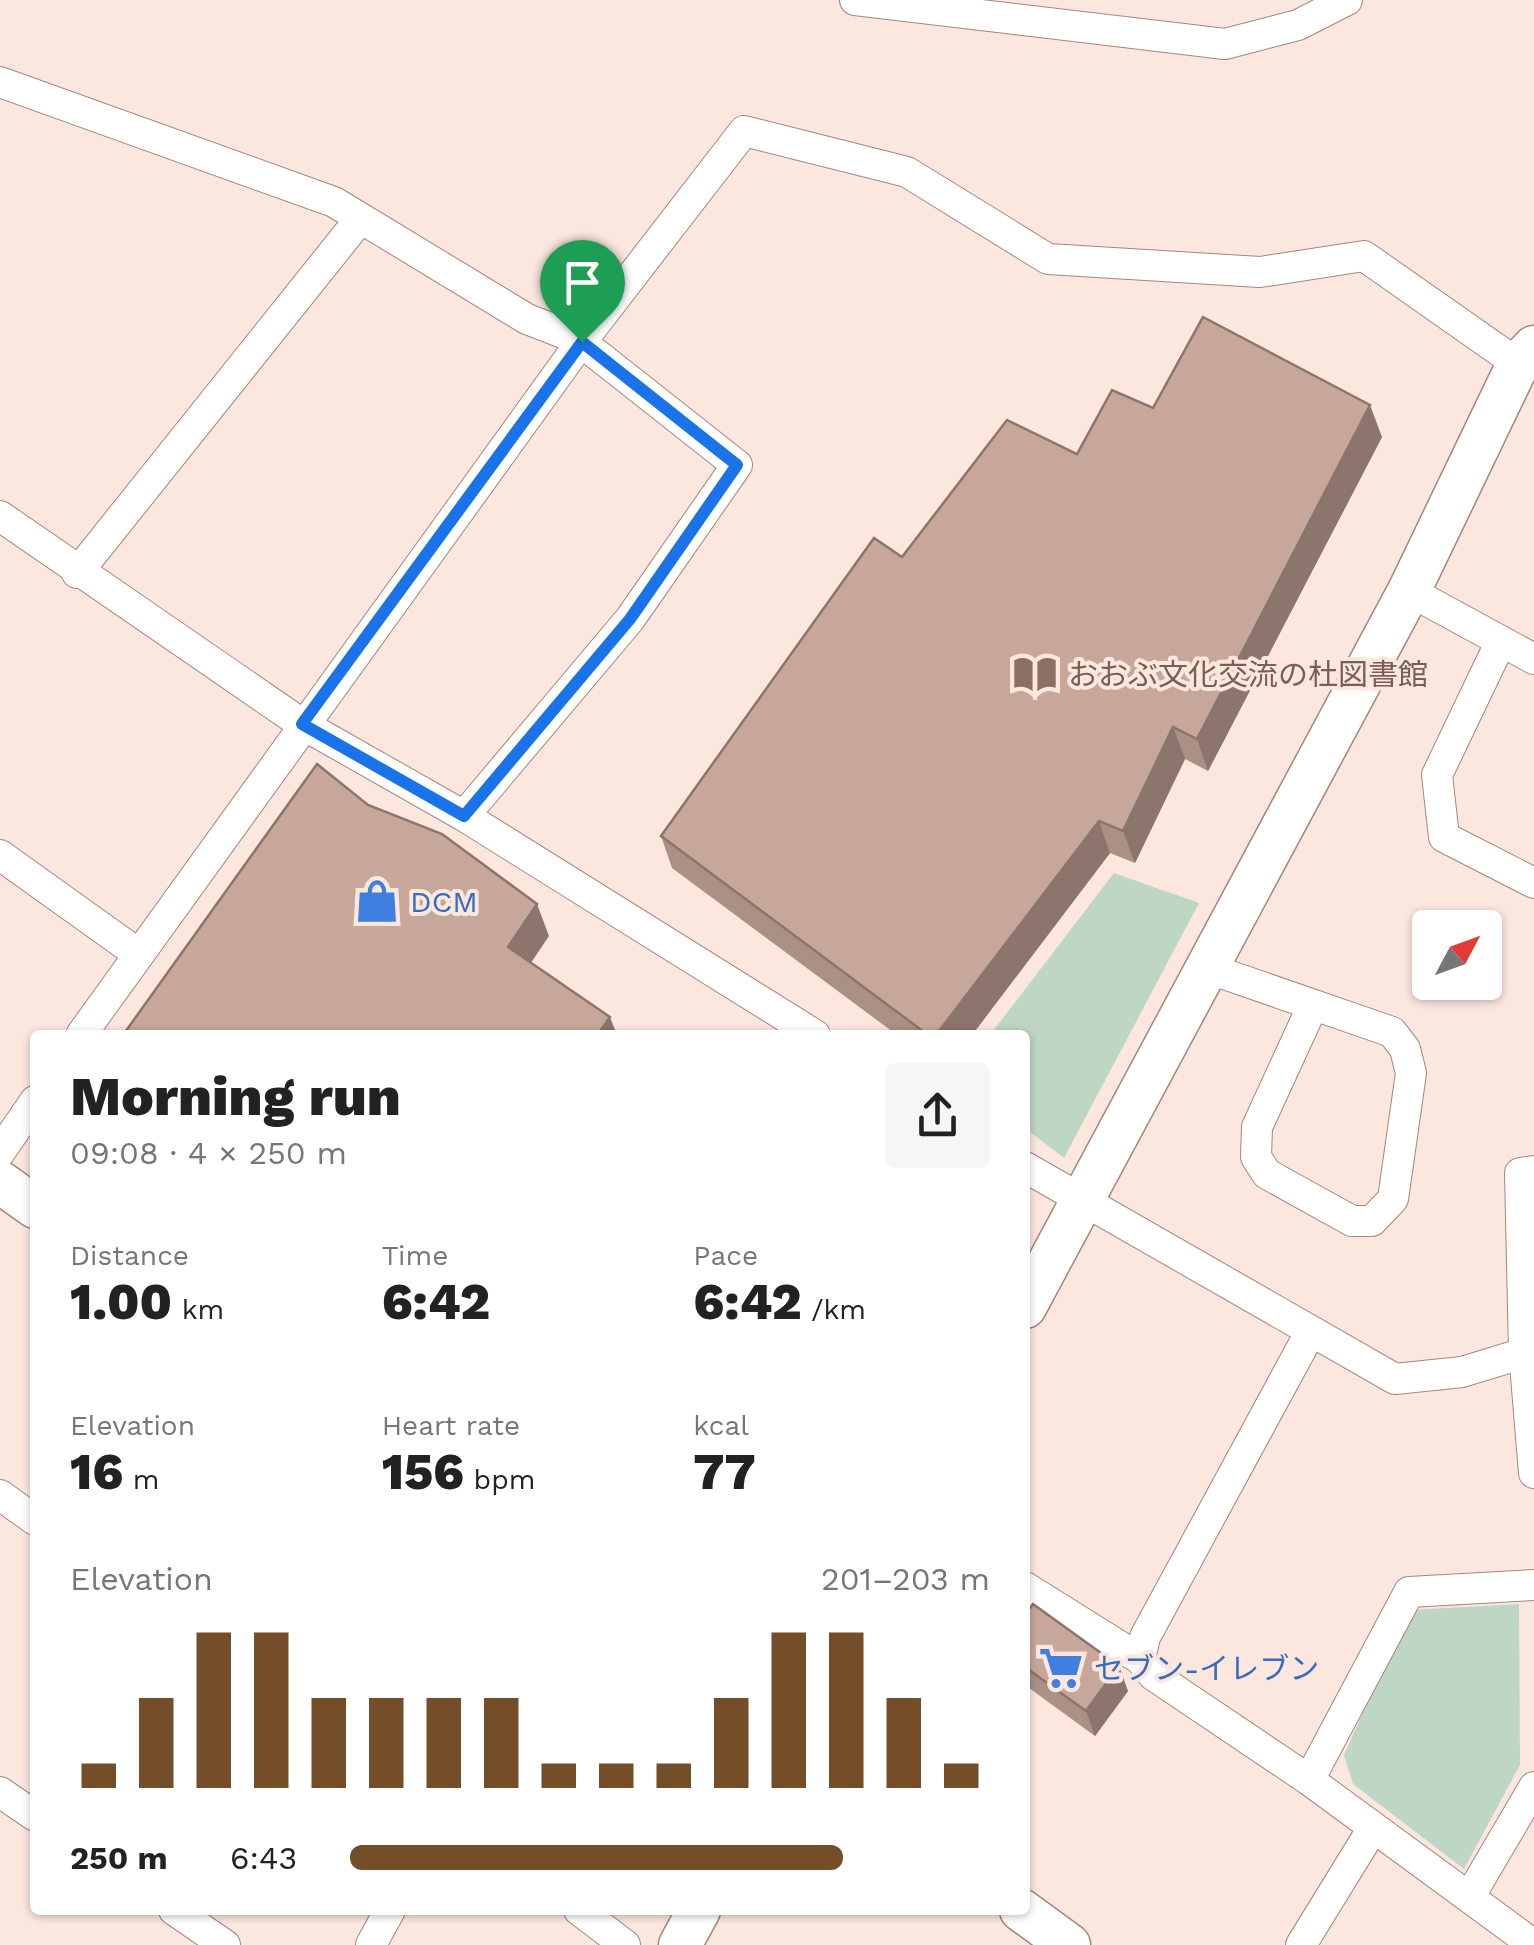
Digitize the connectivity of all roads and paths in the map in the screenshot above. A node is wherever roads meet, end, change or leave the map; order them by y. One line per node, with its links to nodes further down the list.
1 (855, 0): 2 (street)
2 (1346, 0)
3 (0, 82): 4 (street)
4 (360, 219): 5 (street); 8 (street)
5 (582, 342): 6 (street); 12 (street); 13 (street)
6 (1526, 355): 9 (street)
7 (0, 516): 8 (street)
8 (78, 573): 12 (street)
9 (1409, 590): 10 (street); 17 (street)
10 (1502, 641): 11 (street); 15 (street)
11 (1534, 659)
12 (302, 724): 13 (street); 16 (street)
13 (464, 816): 20 (street)
14 (0, 855): 16 (street)
15 (1534, 883)
16 (137, 953): 19 (street)
17 (1207, 968): 18 (street); 27 (street)
18 (1313, 1005): 18 (street)
19 (83, 1030)
20 (806, 1030)
21 (30, 1108): 22 (street)
22 (0, 1152)
23 (1030, 1170): 27 (street)
24 (1534, 1171): 30 (street)
25 (0, 1182): 26 (street)
26 (30, 1203)
27 (1082, 1203): 28 (street); 29 (street)
28 (1030, 1298)
29 (1310, 1331): 30 (street); 36 (street)
30 (1529, 1351): 31 (street)
31 (1534, 1473)
32 (0, 1495): 33 (street)
33 (30, 1516)
34 (1534, 1585): 37 (street)
35 (1030, 1591): 36 (street)
36 (1140, 1659): 37 (street)
37 (1309, 1780): 41 (street)
38 (1534, 1787): 42 (street)
39 (0, 1792): 40 (street)
40 (30, 1813)
41 (1373, 1828): 42 (street); 53 (street)
42 (1470, 1896): 54 (street)
43 (181, 1915): 48 (street)
44 (387, 1915): 49 (street)
45 (586, 1915): 50 (street)
46 (695, 1915): 51 (street)
47 (1028, 1915): 52 (street)
48 (226, 1945)
49 (371, 1945)
50 (625, 1945)
51 (680, 1945)
52 (1069, 1945)
53 (1301, 1945)
54 (1534, 1945)

